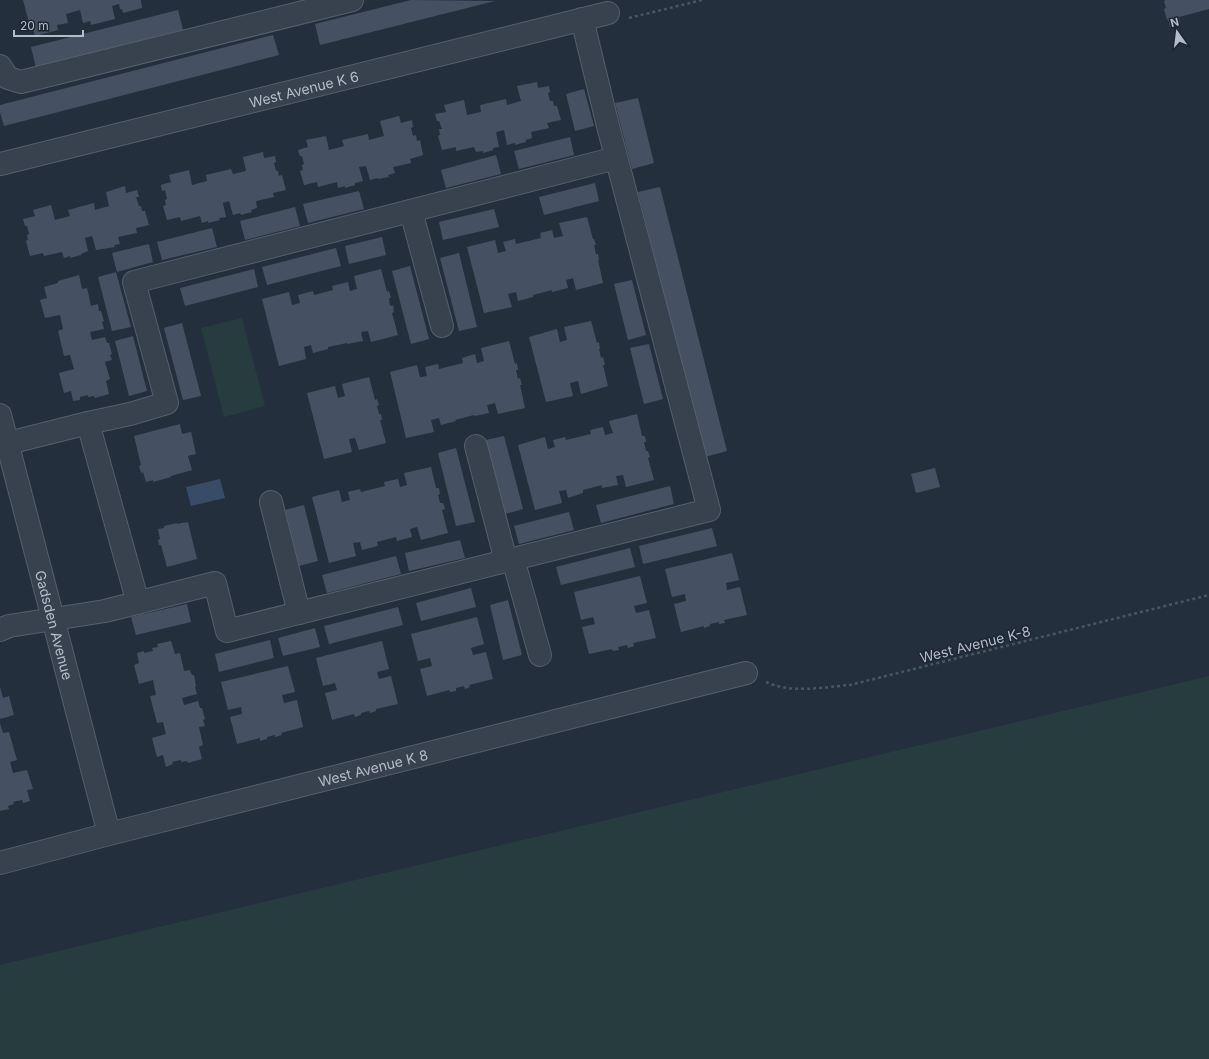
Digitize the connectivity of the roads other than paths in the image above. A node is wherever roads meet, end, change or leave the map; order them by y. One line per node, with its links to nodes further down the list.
1 (352, 0): 4 (street)
2 (608, 13): 3 (street, West Avenue K 6)
3 (582, 19): 5 (street); 6 (street, West Avenue K 6)
4 (0, 66)
5 (616, 158): 7 (street); 14 (street)
6 (0, 164)
7 (410, 211): 8 (street); 10 (street)
8 (442, 326)
9 (0, 415): 11 (street, Gadsden Avenue)
10 (88, 423): 11 (street); 15 (street)
11 (4, 444): 17 (street, Gadsden Avenue)
12 (476, 446): 14 (street)
13 (271, 502): 16 (street)
14 (510, 560): 16 (street); 19 (street)
15 (138, 603): 16 (street); 17 (street)
16 (300, 613)
17 (53, 619): 18 (street); 21 (street, Gadsden Avenue)
18 (0, 630)
19 (540, 655)
20 (746, 673): 21 (street, West Avenue K 8)
21 (109, 834): 22 (street, West Avenue K 8)
22 (0, 863)

